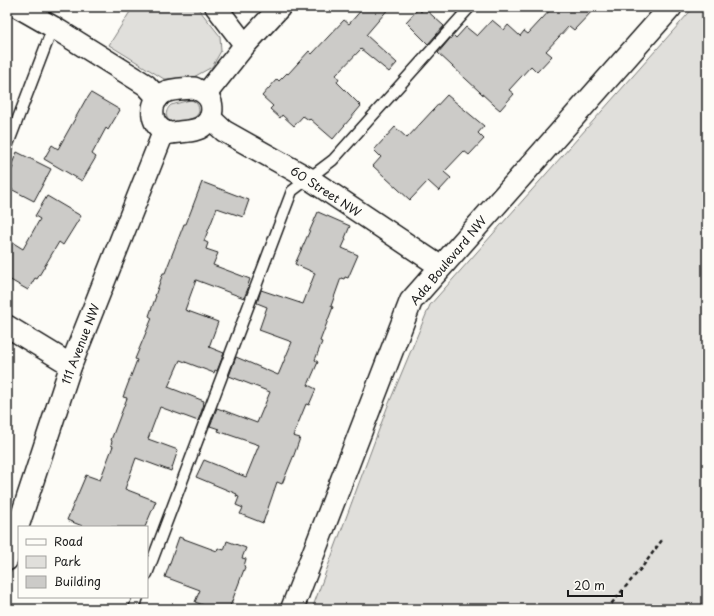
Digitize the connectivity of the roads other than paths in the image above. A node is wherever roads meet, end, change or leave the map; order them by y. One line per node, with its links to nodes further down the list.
1 (18, 7): 6 (street)
2 (216, 7): 7 (street)
3 (280, 7): 7 (street)
4 (470, 7): 13 (lane)
5 (671, 7): 14 (street, Ada Boulevard NW)
6 (53, 27): 9 (street); 12 (lane)
7 (245, 46): 8 (street)
8 (206, 94): 9 (street); 10 (street)
9 (158, 98): 11 (street)
10 (210, 118): 11 (street); 13 (street, 60 Street NW)
11 (164, 131): 16 (street, 111 Avenue NW)
12 (7, 147)
13 (308, 178): 14 (street, 60 Street NW); 20 (lane)
14 (440, 267): 23 (street, Ada Boulevard NW)
15 (7, 326): 16 (street)
16 (71, 365): 18 (street, 111 Avenue NW)
17 (18, 526): 19 (street, 111 Avenue NW)
18 (18, 526)
19 (7, 560)
20 (148, 571)
21 (138, 598): 22 (lane)
22 (134, 609)
23 (292, 609)

